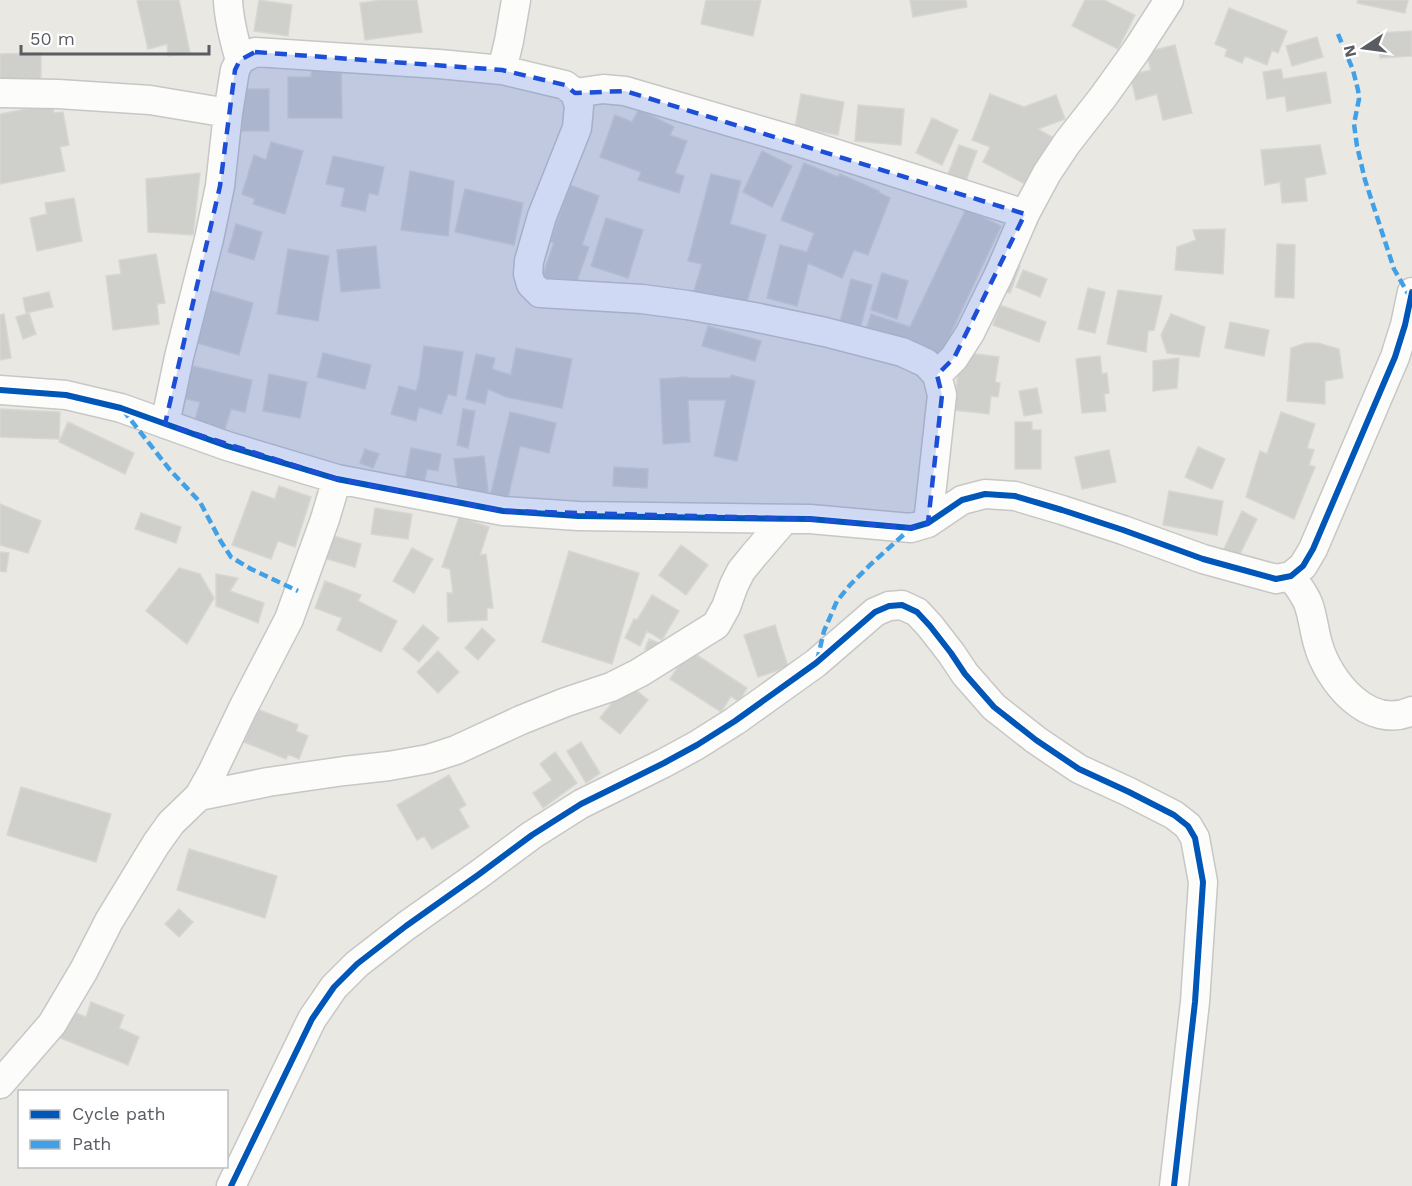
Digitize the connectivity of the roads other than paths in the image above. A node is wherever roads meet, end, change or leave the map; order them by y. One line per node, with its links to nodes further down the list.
1 (228, 0): 4 (street)
2 (516, 0): 5 (street)
3 (1170, 0): 9 (street)
4 (240, 60): 5 (street); 8 (street)
5 (502, 70): 7 (street)
6 (0, 93): 8 (street)
7 (575, 93): 9 (street); 12 (street)
8 (228, 113): 14 (street)
9 (1025, 214): 12 (street)
10 (1412, 292): 11 (street)
11 (1404, 364): 18 (street)
12 (937, 375): 17 (street)
13 (0, 390): 14 (street)
14 (165, 424): 15 (street)
15 (336, 479): 16 (street); 20 (street)
16 (785, 519): 17 (street); 20 (street)
17 (928, 523): 18 (street)
18 (1291, 576): 19 (street)
19 (1412, 711)
20 (199, 796): 21 (street)
21 (0, 1084)
22 (231, 1186): 23 (street)
23 (1174, 1186)

